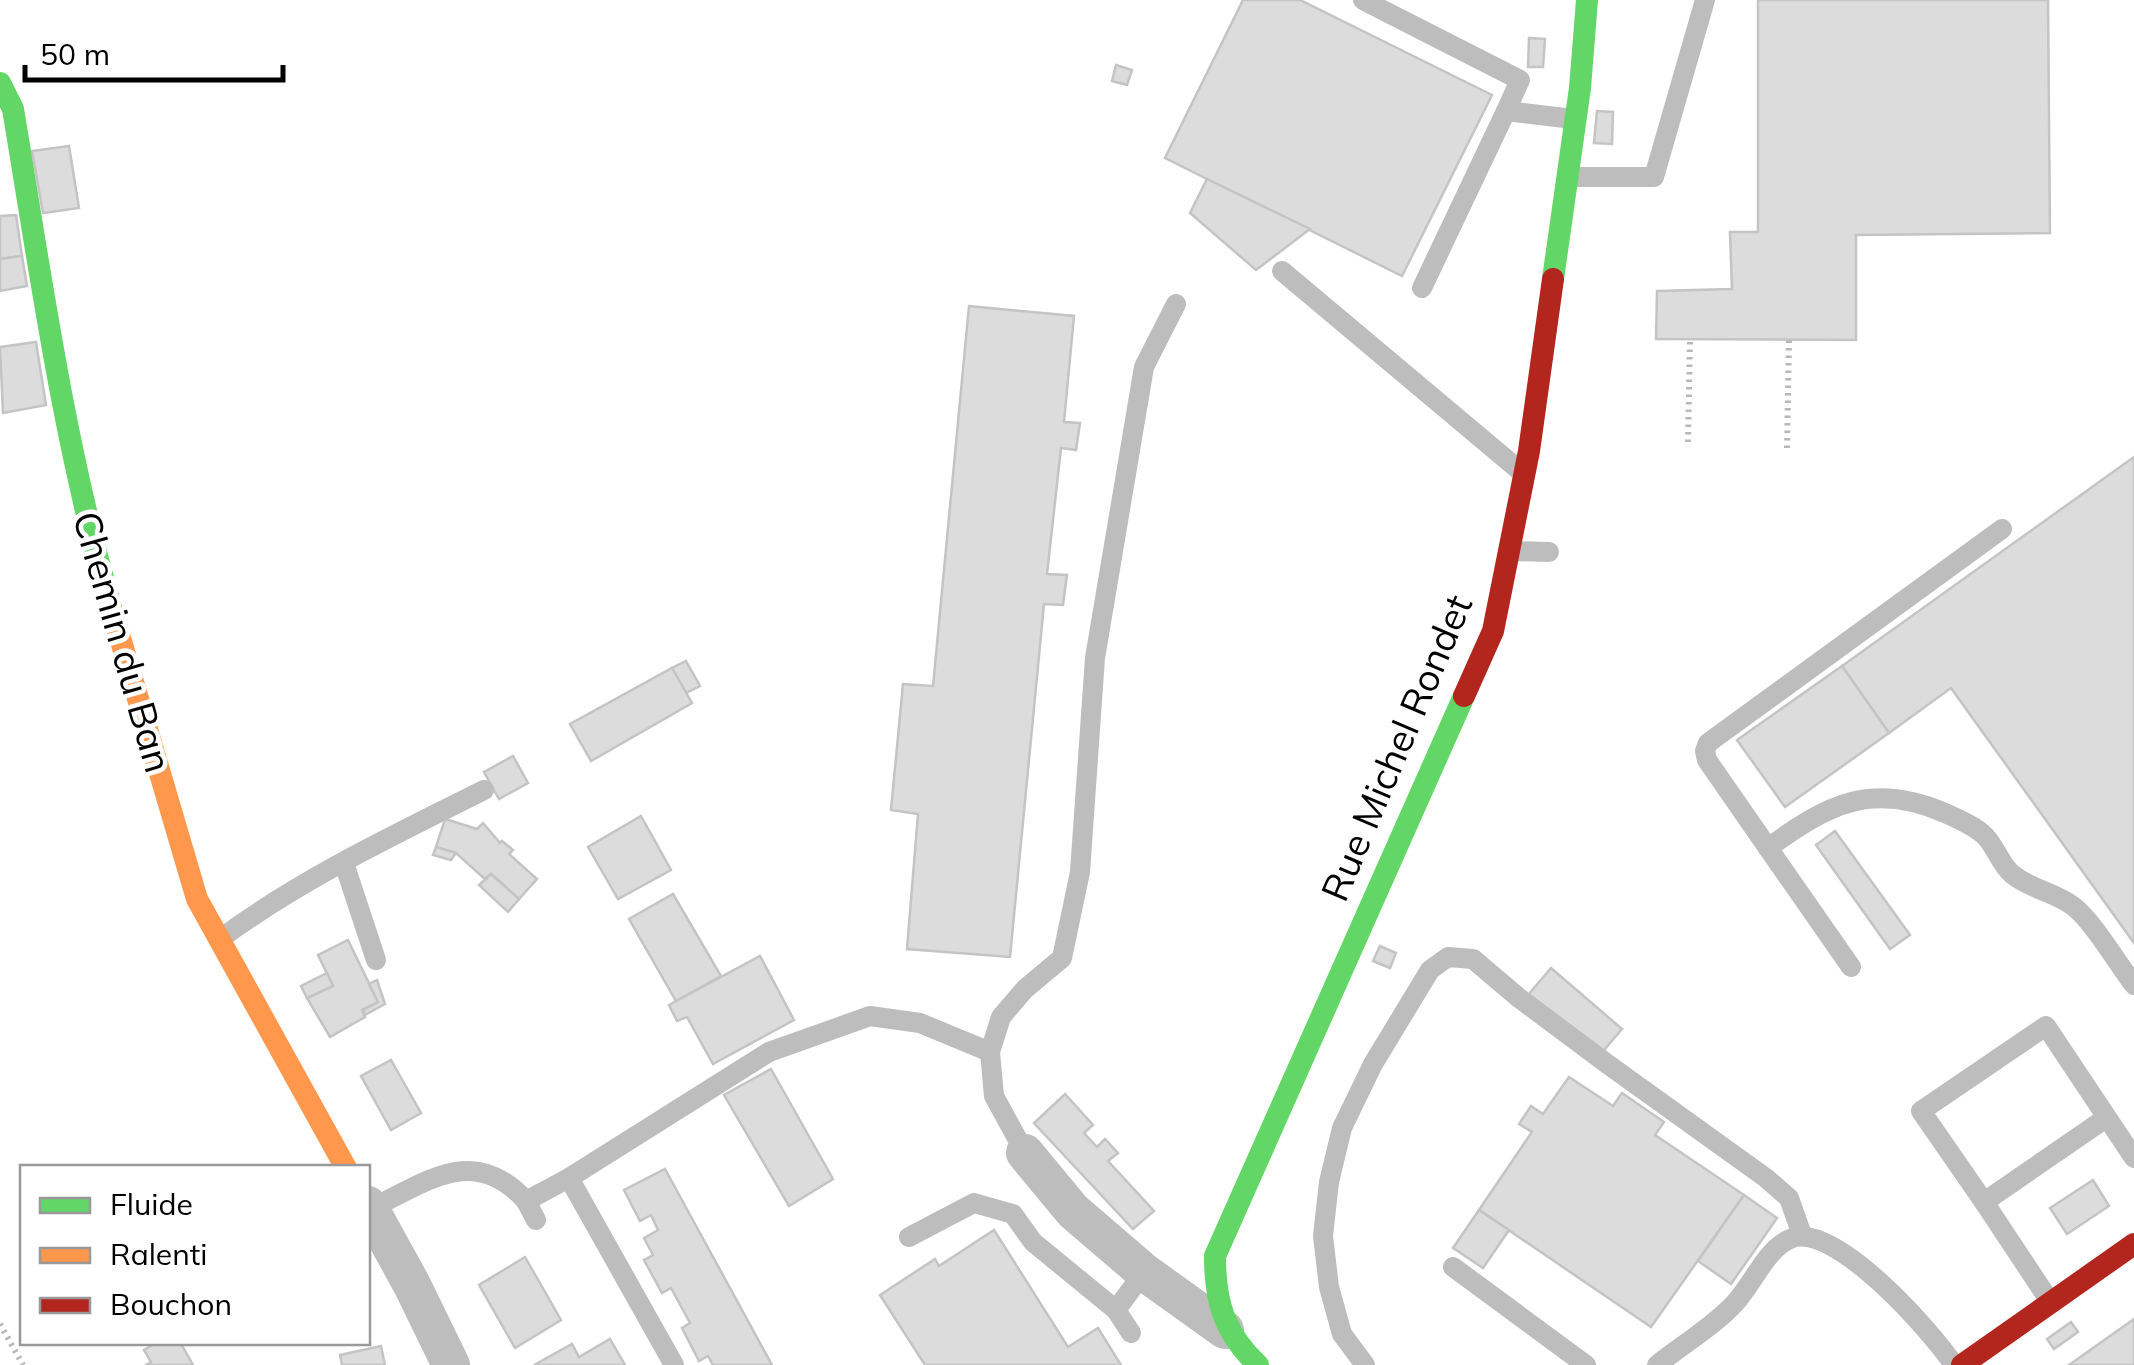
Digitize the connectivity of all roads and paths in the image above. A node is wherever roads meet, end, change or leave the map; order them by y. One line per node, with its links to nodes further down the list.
1 (1363, 0): 5 (lane)
2 (1587, 0): 6 (street, Rue Michel Rondet)
3 (1705, 0): 7 (lane)
4 (0, 82): 22 (street, Chemin du Ban)
5 (1506, 111): 6 (lane); 9 (lane)
6 (1575, 119): 7 (street, Rue Michel Rondet)
7 (1567, 177): 15 (street, Rue Michel Rondet)
8 (1282, 272): 15 (lane)
9 (1422, 288)
10 (1176, 304): 26 (lane)
11 (1690, 339): 13 (path)
12 (1788, 339): 14 (path)
13 (1688, 442)
14 (1787, 448)
15 (1525, 475): 17 (street, Rue Michel Rondet)
16 (2002, 529): 20 (lane)
17 (1509, 551): 18 (lane); 45 (street, Rue Michel Rondet)
18 (1549, 552)
19 (484, 790): 21 (lane)
20 (1768, 848): 24 (lane); 25 (lane)
21 (344, 863): 22 (lane); 23 (lane)
22 (218, 940): 30 (street, Chemin du Ban)
23 (376, 960)
24 (1851, 967)
25 (2134, 985)
26 (990, 1052): 28 (lane); 31 (lane)
27 (2106, 1118): 29 (lane); 33 (lane); 33 (lane)
28 (1025, 1153): 41 (street)
29 (2134, 1158)
30 (344, 1165)
31 (569, 1178): 32 (lane); 49 (lane)
32 (526, 1200): 34 (lane); 36 (lane)
33 (1984, 1202): 42 (lane)
34 (370, 1207)
35 (370, 1209): 48 (street)
36 (536, 1220)
37 (1802, 1235): 51 (lane); 53 (lane); 54 (lane)
38 (910, 1237): 43 (lane)
39 (2134, 1244): 42 (street)
40 (1453, 1266): 52 (lane)
41 (1144, 1272): 43 (lane); 45 (street)
42 (2050, 1302): 55 (street)
43 (1116, 1310): 46 (lane)
44 (0, 1324): 47 (path)
45 (1225, 1330): 50 (street)
46 (1131, 1333)
47 (23, 1365)
48 (451, 1365)
49 (674, 1365)
50 (1258, 1365)
51 (1365, 1365)
52 (1586, 1365)
53 (1656, 1365)
54 (1954, 1365)
55 (1962, 1365)

